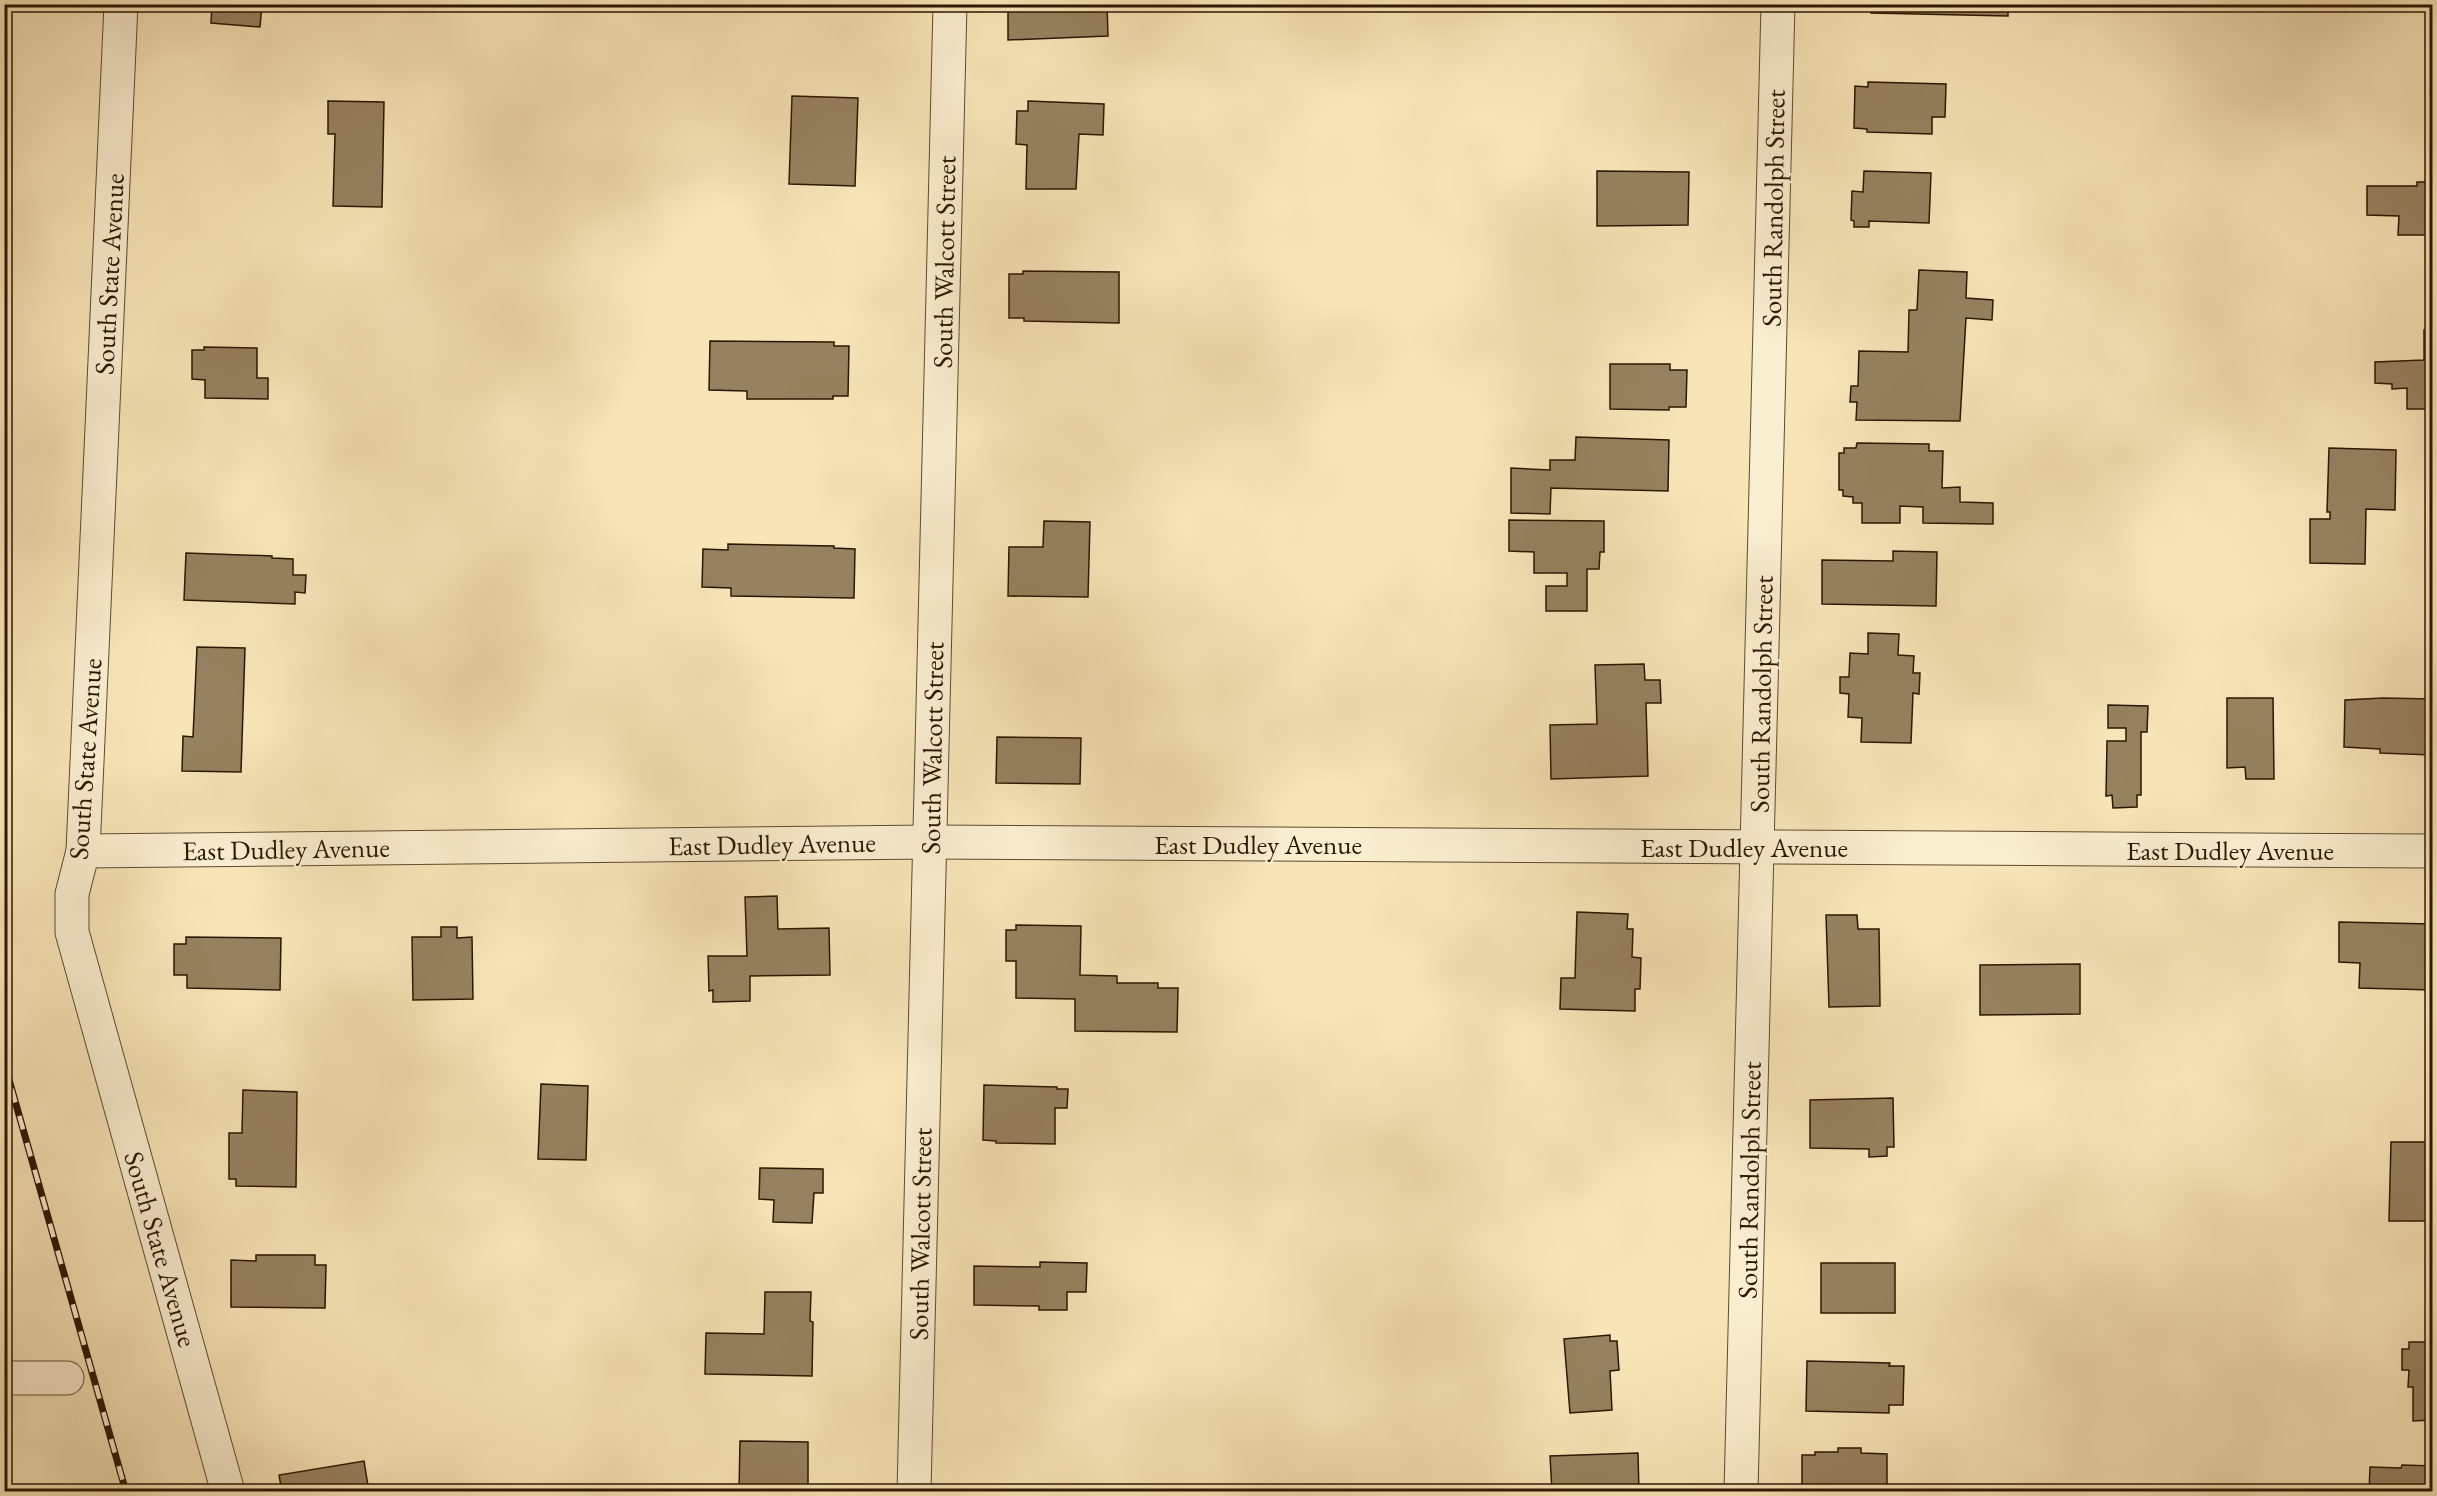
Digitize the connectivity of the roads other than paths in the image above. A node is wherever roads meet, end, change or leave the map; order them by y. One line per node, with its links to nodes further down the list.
1 (121, 4): 6 (street, South State Avenue)
2 (950, 4): 4 (street, South Walcott Street)
3 (1778, 4): 5 (street, South Randolph Street)
4 (930, 842): 5 (street, East Dudley Avenue); 6 (street, East Dudley Avenue); 11 (street, South Walcott Street)
5 (1757, 847): 7 (street, East Dudley Avenue); 12 (street, South Randolph Street)
6 (83, 851): 10 (street, South State Avenue)
7 (2433, 851)
8 (4, 1378): 9 (street)
9 (67, 1378)
10 (228, 1491)
11 (914, 1491)
12 (1741, 1491)

